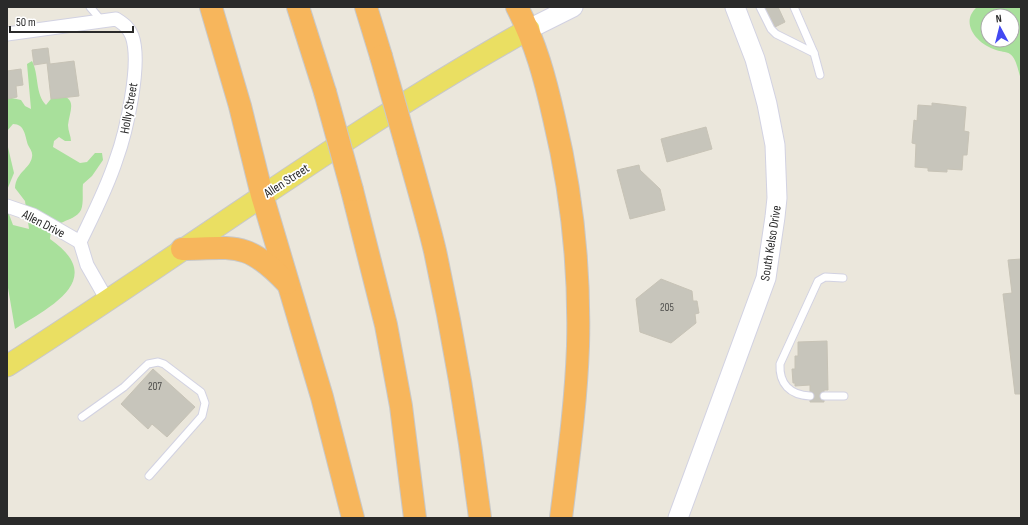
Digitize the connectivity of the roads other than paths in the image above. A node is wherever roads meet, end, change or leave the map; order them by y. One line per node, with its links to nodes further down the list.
1 (90, 7): 10 (lane)
2 (211, 7): 15 (highway)
3 (298, 7): 29 (highway, bridge)
4 (366, 7): 30 (highway, bridge)
5 (517, 7): 11 (highway)
6 (573, 7): 11 (main road, Allen Street)
7 (735, 7): 32 (main road, South Kelso Drive)
8 (760, 7): 13 (lane)
9 (794, 7): 13 (lane)
10 (101, 20): 12 (street, Holly Street); 17 (street, Holly Street)
11 (529, 29): 15 (main road, Allen Street); 31 (highway)
12 (7, 34)
13 (814, 52): 14 (lane)
14 (820, 75)
15 (262, 195): 18 (main road, Allen Street); 20 (highway)
16 (7, 206): 17 (street, Allen Drive)
17 (80, 242): 21 (street)
18 (182, 249): 20 (highway); 21 (main road, Allen Street)
19 (843, 278): 23 (lane)
20 (289, 286): 28 (highway)
21 (107, 300): 22 (main road, Allen Street)
22 (7, 366)
23 (810, 396)
24 (824, 396): 25 (lane)
25 (844, 396)
26 (82, 417): 27 (lane)
27 (149, 476)
28 (353, 518)
29 (415, 518)
30 (480, 518)
31 (561, 518)
32 (678, 518)

